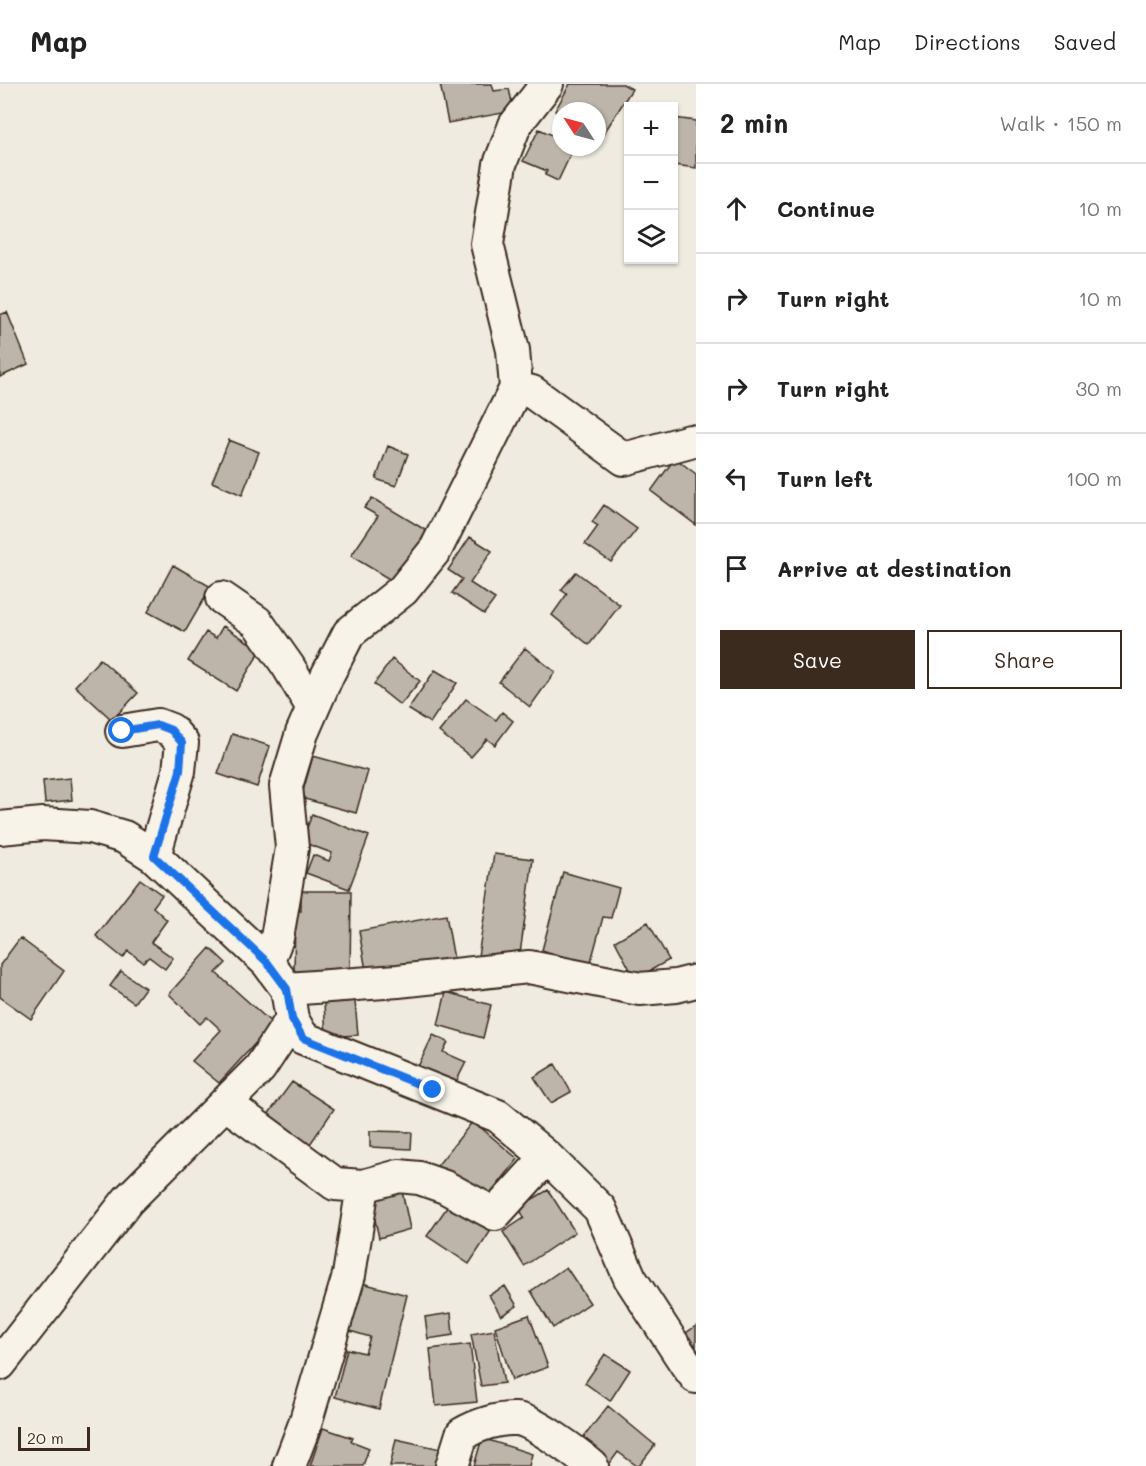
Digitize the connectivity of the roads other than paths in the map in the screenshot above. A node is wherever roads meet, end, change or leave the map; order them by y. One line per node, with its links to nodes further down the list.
1 (547, 84): 2 (street)
2 (516, 388): 3 (street); 5 (street)
3 (690, 441)
4 (222, 598): 5 (street)
5 (313, 708): 9 (street)
6 (122, 731): 8 (street)
7 (0, 828): 8 (street)
8 (154, 856): 9 (street)
9 (267, 962): 11 (street)
10 (696, 981): 11 (street)
11 (290, 1004): 12 (street); 13 (street)
12 (225, 1103): 14 (street); 15 (street)
13 (547, 1157): 14 (street); 16 (street)
14 (363, 1186): 17 (street)
15 (0, 1364)
16 (696, 1377)
17 (289, 1466)
18 (452, 1466): 19 (street)
19 (592, 1466)

